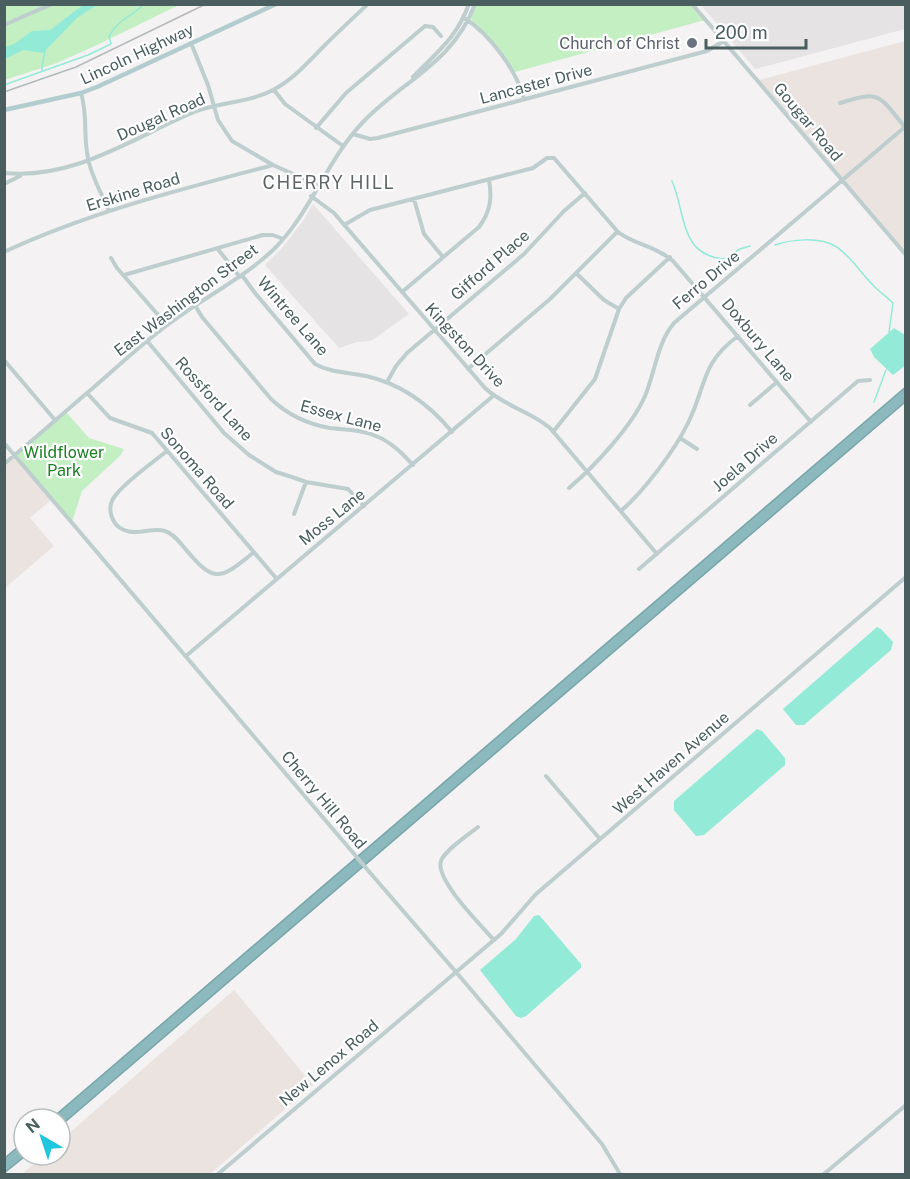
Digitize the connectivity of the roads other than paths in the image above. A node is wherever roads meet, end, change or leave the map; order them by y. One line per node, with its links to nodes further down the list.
1 (52, 4): 8 (street)
2 (276, 4): 11 (main road, Lincoln Highway)
3 (368, 4): 12 (street, Dougal Road)
4 (469, 4): 7 (street, East Washington Street)
5 (475, 4): 7 (street, East Washington Street)
6 (692, 4): 10 (street, Gougar Road)
7 (466, 19): 14 (street); 20 (street, East Washington Street)
8 (4, 25)
9 (441, 36): 19 (street)
10 (724, 40): 14 (street, Lancaster Drive); 27 (street, Gougar Road)
11 (190, 43): 13 (main road, Lincoln Highway); 16 (street)
12 (274, 90): 16 (street, Dougal Road); 19 (street)
13 (81, 93): 17 (main road, Lincoln Highway); 22 (street)
14 (524, 99): 20 (street, Lancaster Drive)
15 (840, 103): 18 (street)
16 (214, 106): 22 (street, Dougal Road); 23 (street)
17 (4, 110)
18 (905, 126): 27 (street, Ferro Drive)
19 (316, 128): 21 (street)
20 (352, 134): 21 (street, East Washington Street)
21 (343, 146): 29 (street, East Washington Street)
22 (88, 161): 25 (street, Dougal Road); 33 (street)
23 (273, 165): 29 (street); 33 (street, Erskine Road)
24 (4, 173): 25 (street, Dougal Road)
25 (21, 175): 28 (street)
26 (489, 179): 30 (street, Doxbury Lane); 32 (street); 40 (street)
27 (841, 181): 39 (street, Gougar Road); 47 (street, Ferro Drive)
28 (4, 184)
29 (318, 185): 31 (street, East Washington Street)
30 (585, 193): 35 (street, Doxbury Lane); 51 (street, Gifford Place)
31 (311, 196): 34 (street, Kingston Drive); 36 (street, East Washington Street)
32 (414, 199): 34 (street); 40 (street)
33 (109, 211): 38 (street, Erskine Road)
34 (344, 225): 46 (street, Kingston Drive)
35 (618, 232): 41 (street, Doxbury Lane); 43 (street)
36 (283, 239): 37 (street); 45 (street, East Washington Street)
37 (217, 248): 44 (street); 45 (street, Wintree Lane)
38 (4, 252)
39 (906, 255)
40 (443, 257): 46 (street)
41 (670, 257): 47 (street, Doxbury Lane); 49 (street)
42 (111, 258): 44 (street)
43 (576, 273): 49 (street); 55 (street)
44 (124, 275): 50 (street)
45 (241, 276): 48 (street, East Washington Street); 57 (street, Wintree Lane)
46 (402, 292): 51 (street, Kingston Drive)
47 (705, 297): 52 (street, Doxbury Lane); 75 (street, Ferro Drive)
48 (196, 307): 50 (street, East Washington Street); 74 (street, Essex Lane)
49 (619, 309): 67 (street)
50 (167, 325): 53 (street, East Washington Street)
51 (434, 330): 55 (street, Kingston Drive); 57 (street, Gifford Place)
52 (738, 336): 58 (street, Doxbury Lane); 68 (street)
53 (147, 342): 60 (street, East Washington Street); 76 (street, Rossford Lane)
54 (4, 360): 64 (street)
55 (468, 369): 61 (street, Kingston Drive)
56 (870, 380): 65 (street, Joela Drive)
57 (387, 382): 66 (street, Wintree Lane)
58 (777, 382): 63 (street); 65 (street, Doxbury Lane)
59 (906, 391): 93 (highway)
60 (87, 393): 64 (street, East Washington Street); 71 (street, Sonoma Road)
61 (494, 396): 66 (street, Moss Lane); 67 (street, Kingston Drive)
62 (906, 398): 94 (highway)
63 (750, 405)
64 (55, 420): 72 (street, East Washington Street)
65 (811, 422): 82 (street, Joela Drive)
66 (452, 432): 74 (street, Moss Lane)
67 (553, 432): 75 (street, Kingston Drive)
68 (680, 438): 70 (street); 79 (street)
69 (4, 443): 72 (street, Cherry Hill Road)
70 (697, 449)
71 (167, 451): 81 (street, Sonoma Road); 81 (street)
72 (15, 455): 73 (street, East Washington Street); 86 (street, Cherry Hill Road)
73 (4, 464)
74 (413, 465): 78 (street, Moss Lane)
75 (588, 472): 77 (street, Ferro Drive); 79 (street, Kingston Drive)
76 (306, 482): 78 (street, Rossford Lane); 80 (street)
77 (569, 488)
78 (364, 506): 85 (street, Moss Lane)
79 (621, 511): 82 (street, Kingston Drive)
80 (294, 514)
81 (254, 552): 85 (street, Sonoma Road)
82 (657, 554): 83 (street, Joela Drive)
83 (639, 569)
84 (906, 577): 89 (street, West Haven Avenue)
85 (276, 578): 86 (street, Moss Lane)
86 (186, 656): 91 (street, Cherry Hill Road, bridge)
87 (546, 776): 89 (street)
88 (478, 827): 90 (street)
89 (600, 839): 90 (street, West Haven Avenue)
90 (494, 940): 91 (street, West Haven Avenue)
91 (456, 972): 95 (street, New Lenox Road); 96 (street, Cherry Hill Road)
92 (906, 1105): 97 (street)
93 (70, 1107)
94 (72, 1112)
95 (218, 1174)
96 (620, 1174)
97 (825, 1174)

